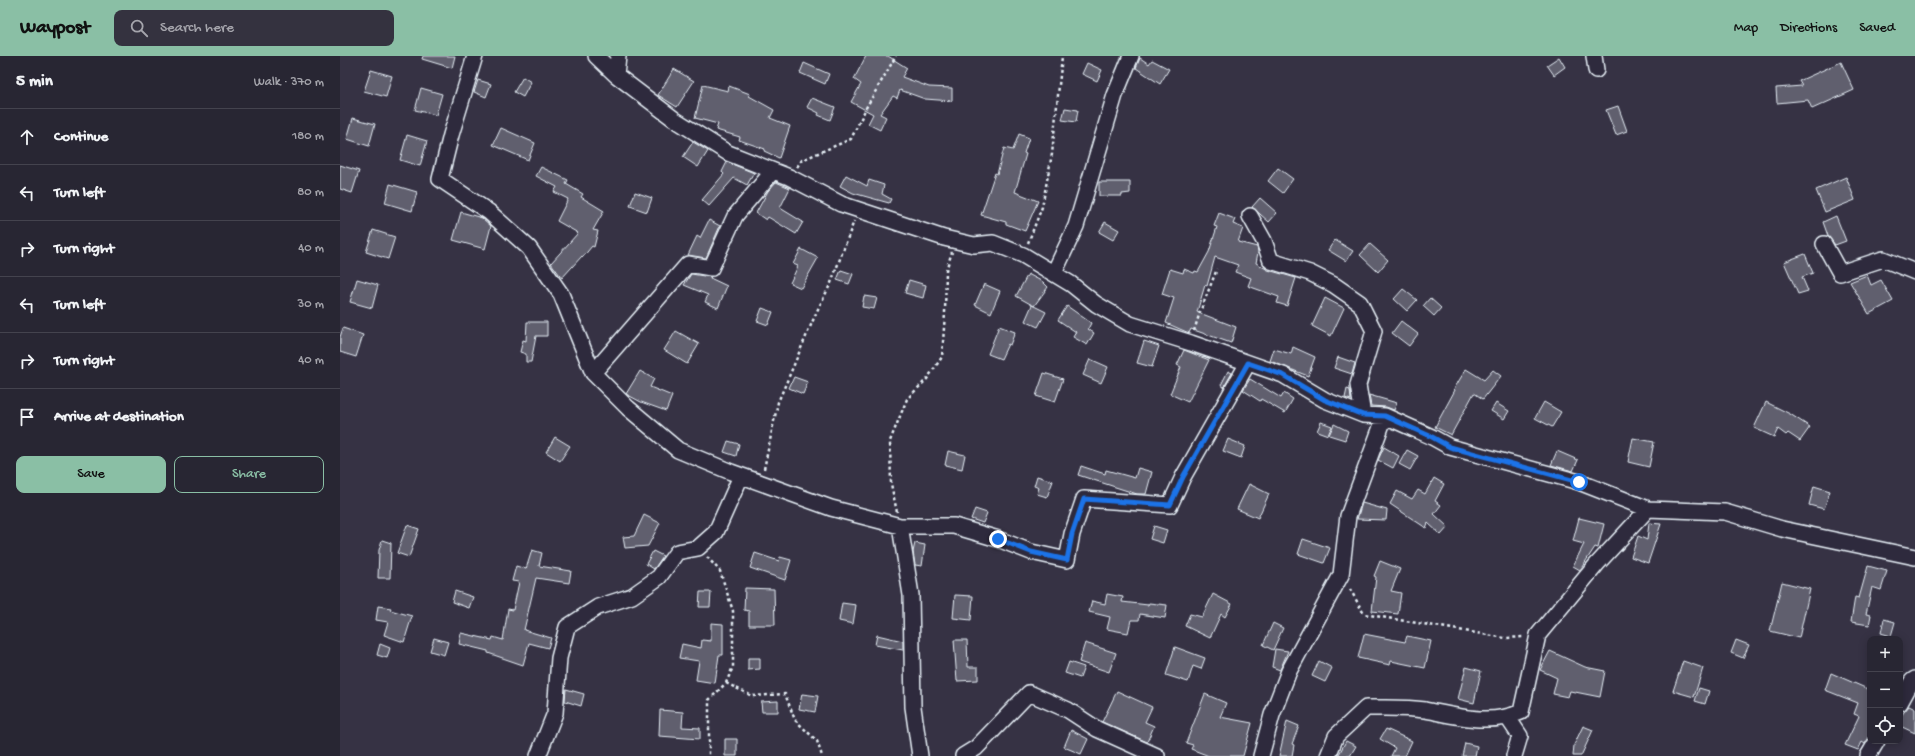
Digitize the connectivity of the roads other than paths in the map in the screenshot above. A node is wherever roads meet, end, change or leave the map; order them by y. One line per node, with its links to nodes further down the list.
1 (475, 56): 12 (street)
2 (596, 56): 5 (street)
3 (618, 56): 5 (street)
4 (1131, 56): 10 (street)
5 (616, 75): 6 (street)
6 (773, 171): 10 (street); 12 (street)
7 (1250, 216): 13 (street)
8 (1824, 244): 9 (street)
9 (1915, 272)
10 (1054, 273): 11 (street)
11 (1248, 363): 13 (street); 17 (street)
12 (593, 373): 15 (street)
13 (1363, 415): 14 (street)
14 (1385, 416): 16 (street); 27 (street)
15 (741, 476): 17 (street); 23 (street)
16 (1648, 509): 18 (street); 21 (street)
17 (900, 526): 24 (street)
18 (1915, 557)
19 (1915, 679): 20 (street)
20 (1903, 698)
21 (1508, 718): 28 (street); 29 (street)
22 (1875, 744): 30 (street)
23 (538, 756)
24 (920, 756)
25 (963, 756): 26 (street)
26 (1157, 756)
27 (1261, 756)
28 (1328, 756)
29 (1514, 756)
30 (1868, 756)

